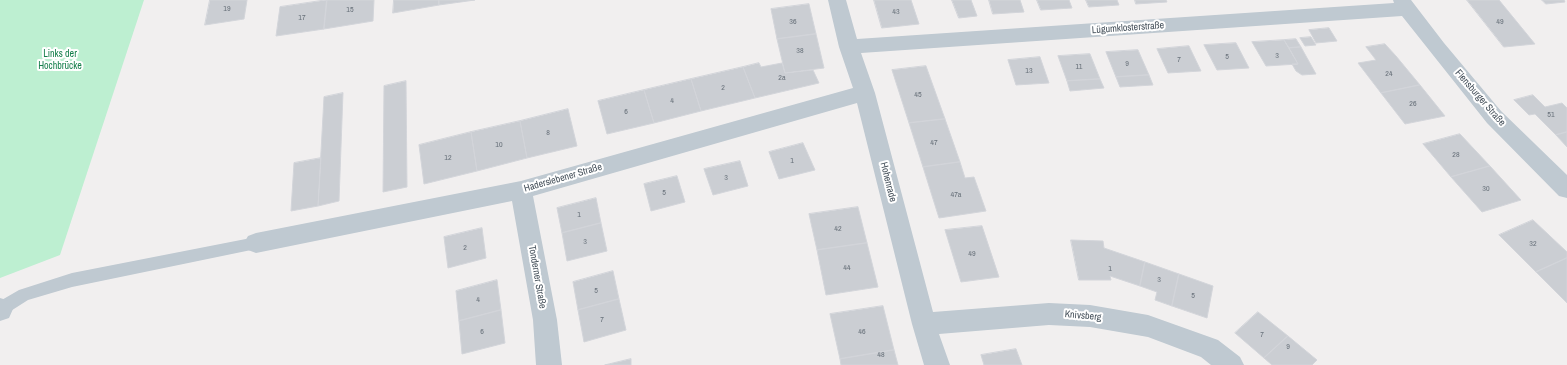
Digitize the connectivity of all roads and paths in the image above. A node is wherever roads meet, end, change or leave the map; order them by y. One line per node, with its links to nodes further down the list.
1 (837, 0): 3 (street, Hohenrade)
2 (1404, 4): 3 (street, Lügumklosterstraße); 5 (street, Flensburger Straße)
3 (849, 47): 4 (street, Hohenrade)
4 (865, 94): 6 (street, Haderslebener Straße); 9 (street, Hohenrade)
5 (1567, 189)
6 (521, 190): 7 (street, Haderslebener Straße); 10 (street, Tonderner Straße)
7 (256, 243): 8 (lane)
8 (1, 310)
9 (924, 324): 11 (street, Hohenrade); 12 (street, Knivsberg)
10 (548, 365)
11 (937, 365)
12 (1231, 365)

